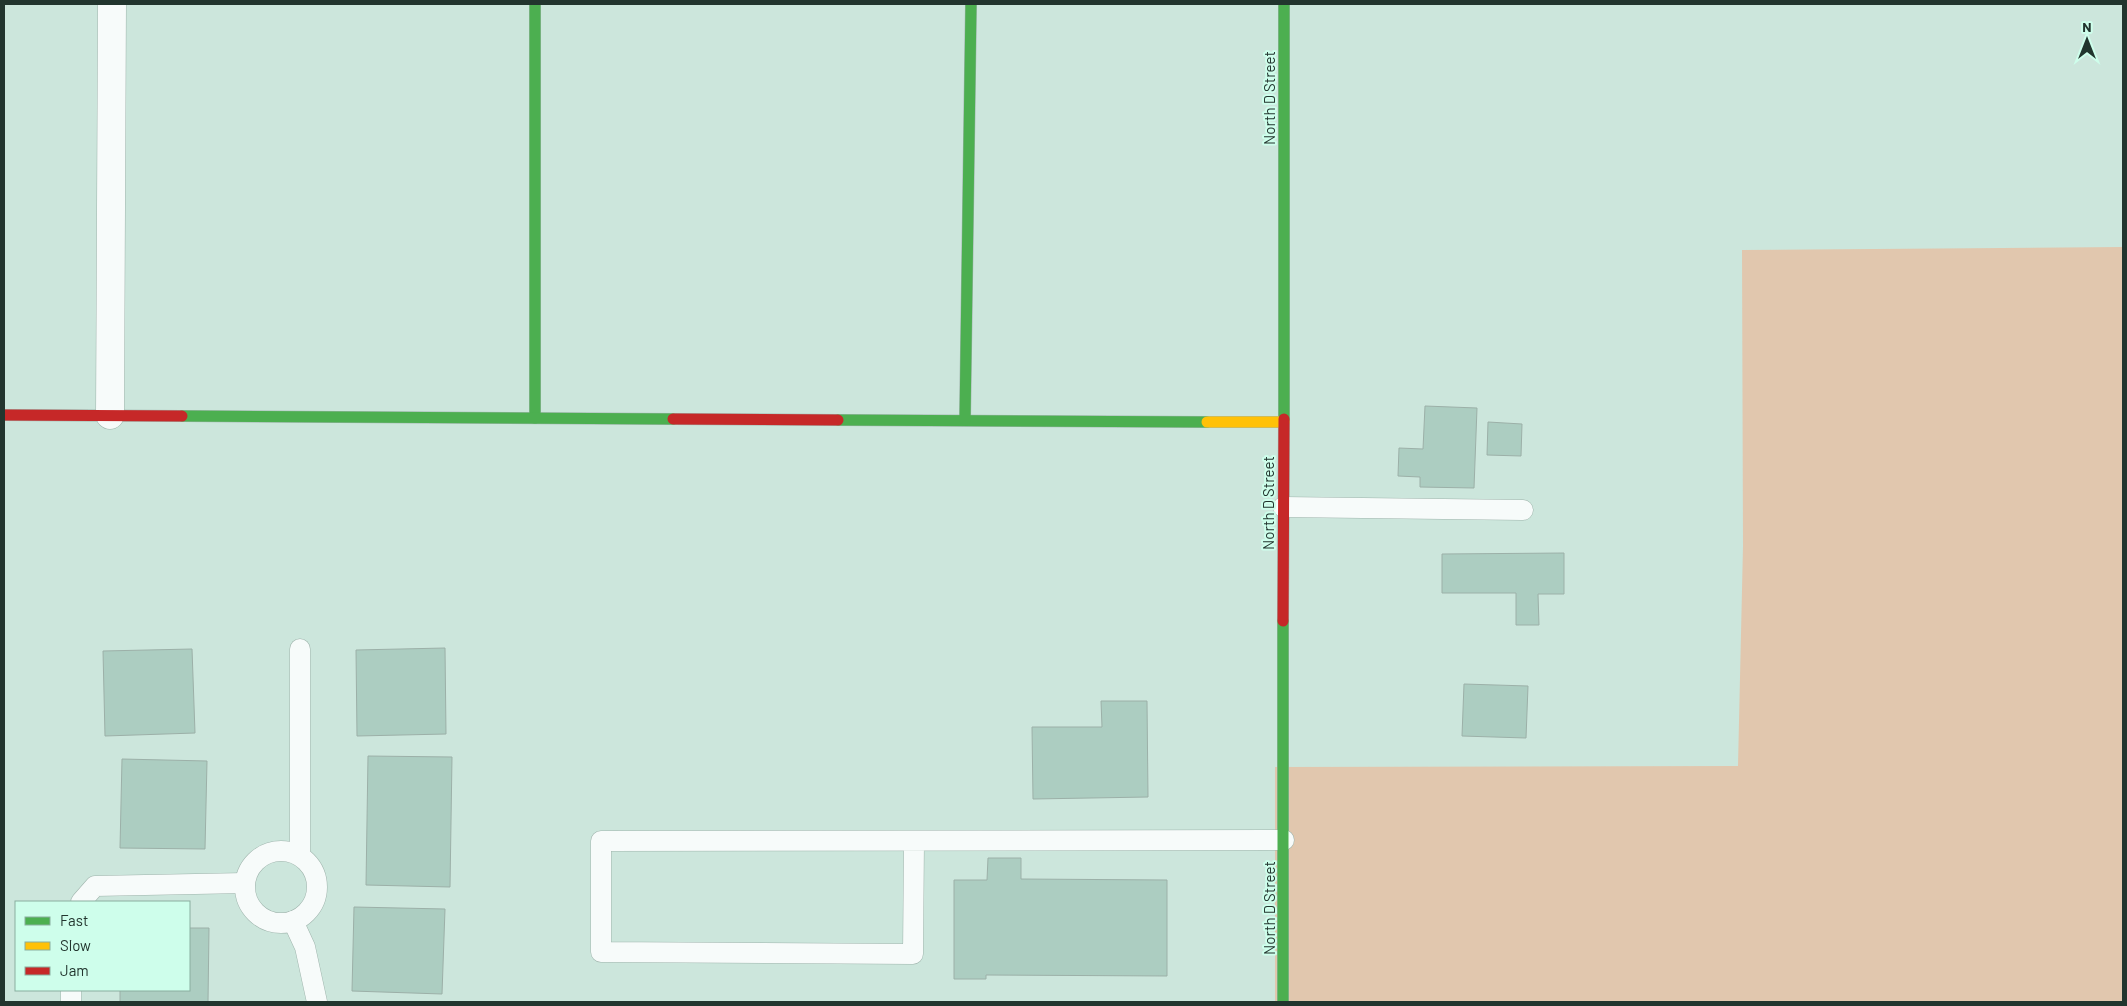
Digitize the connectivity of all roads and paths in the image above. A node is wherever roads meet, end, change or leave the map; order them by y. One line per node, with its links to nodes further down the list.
1 (112, 4): 6 (street)
2 (535, 4): 7 (street)
3 (971, 4): 8 (street)
4 (1284, 4): 9 (street, North D Street)
5 (4, 414): 6 (street)
6 (110, 415): 7 (street)
7 (535, 418): 8 (street)
8 (965, 420): 9 (street)
9 (1284, 422): 10 (street, North D Street)
10 (1283, 507): 11 (lane); 13 (street, North D Street)
11 (1523, 510)
12 (300, 649): 15 (lane)
13 (1284, 840): 14 (lane); 20 (street, North D Street)
14 (914, 841): 14 (lane)
15 (300, 856): 16 (lane); 18 (lane)
16 (245, 883): 17 (lane); 18 (lane)
17 (82, 901)
18 (294, 922): 19 (lane)
19 (317, 1002)
20 (1283, 1002)

